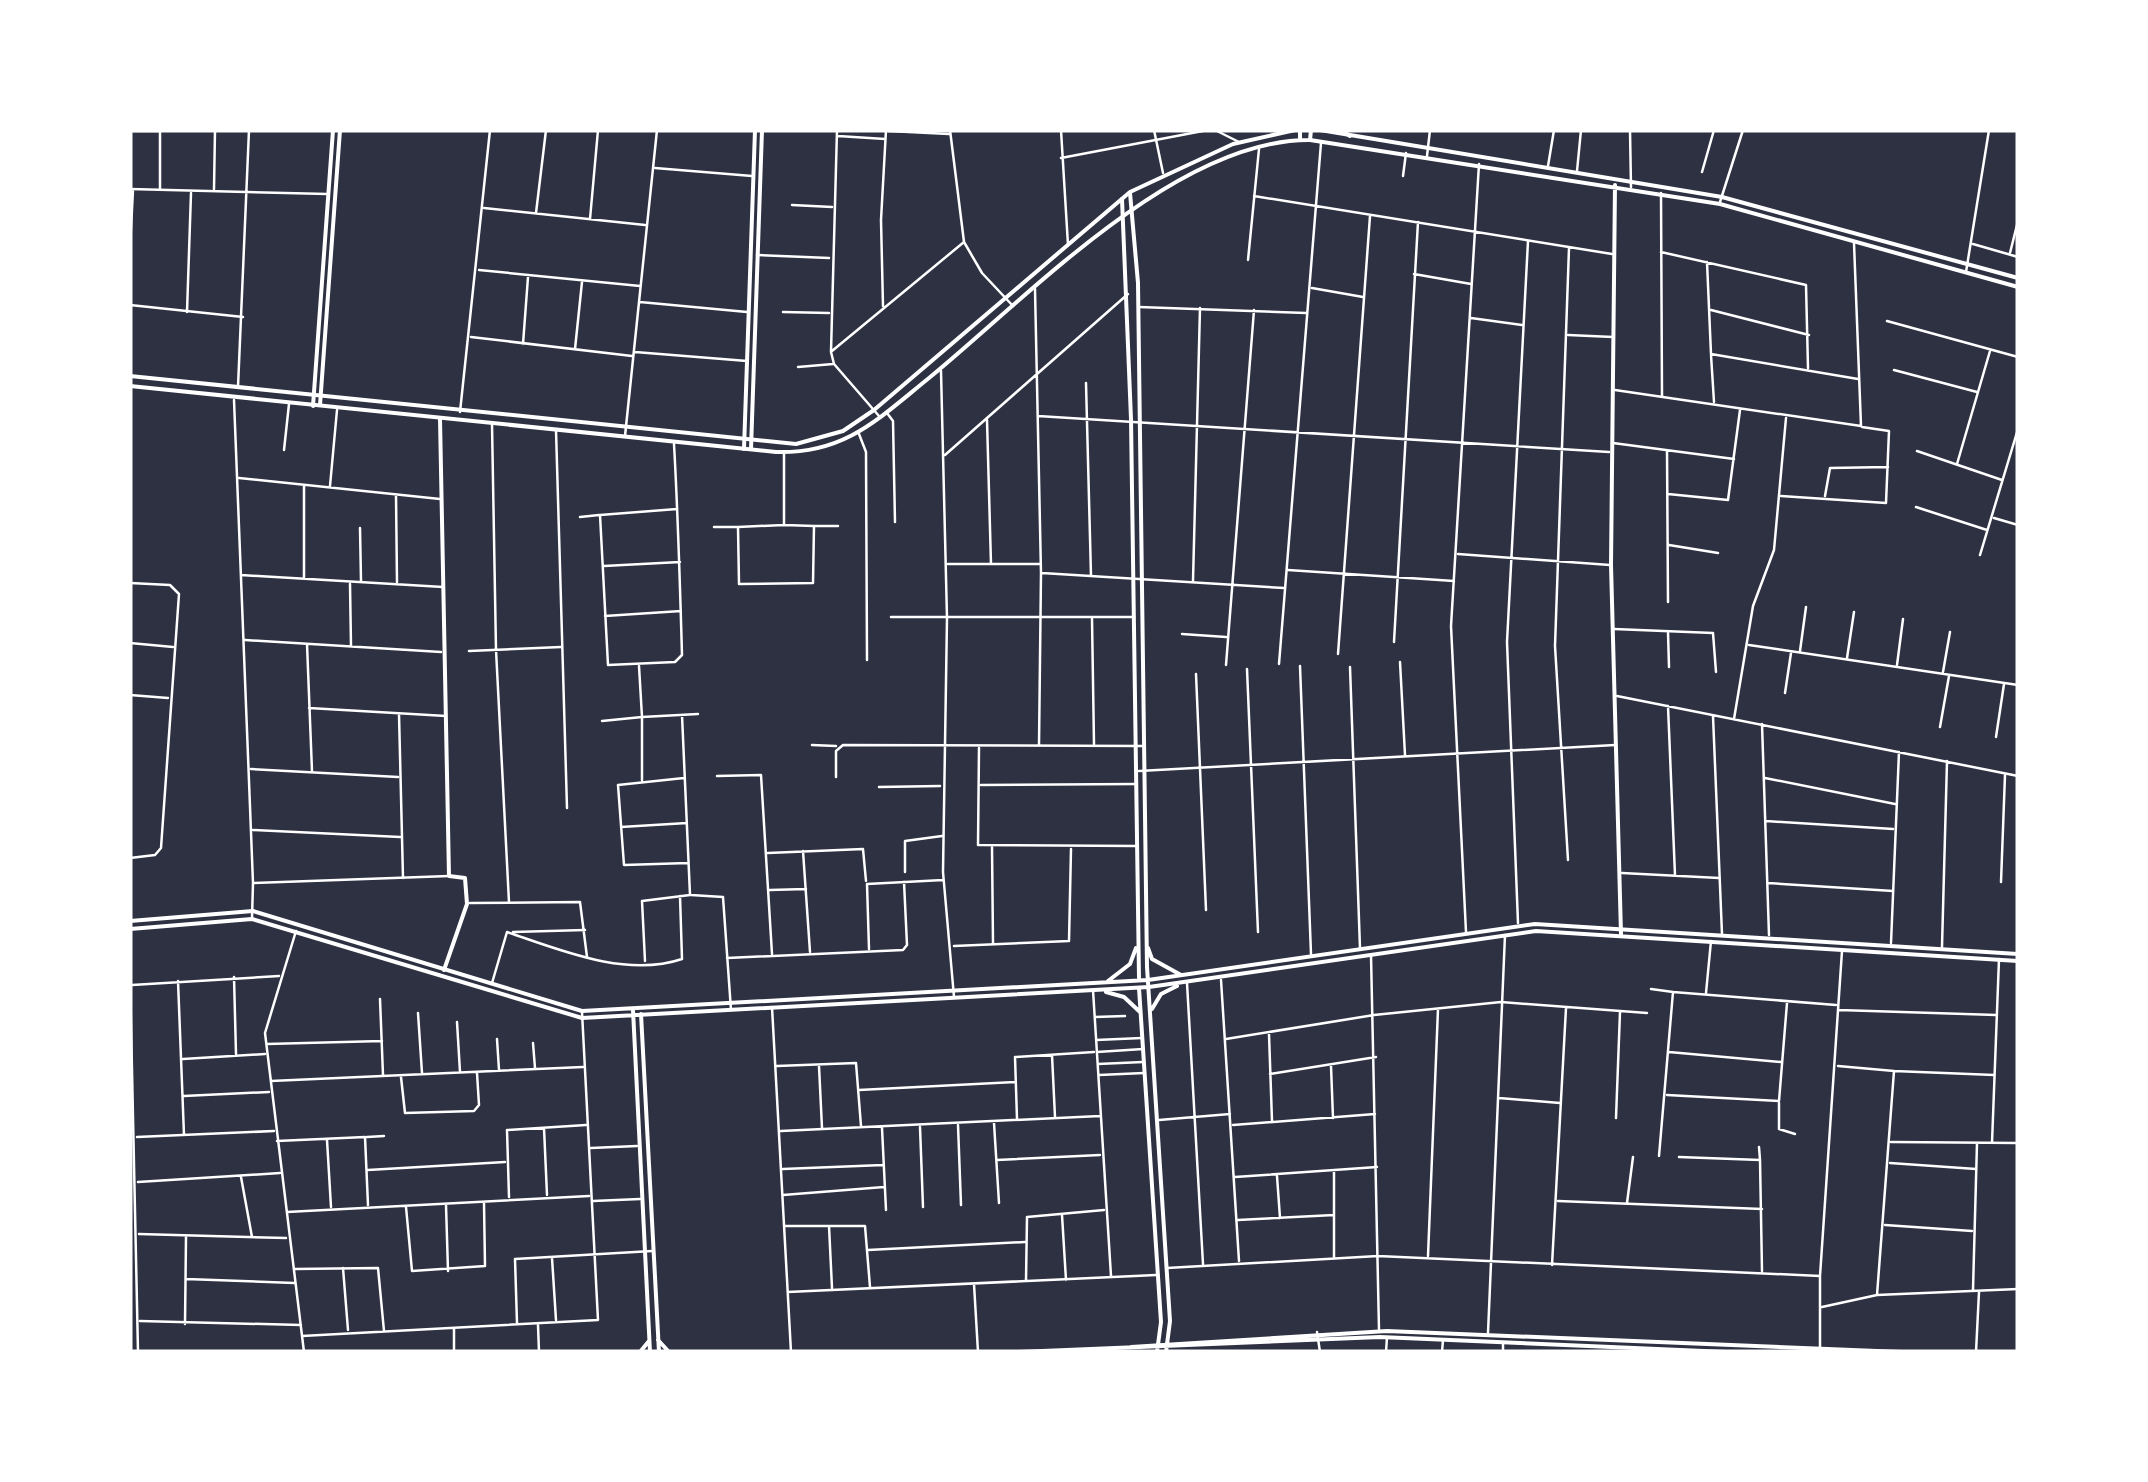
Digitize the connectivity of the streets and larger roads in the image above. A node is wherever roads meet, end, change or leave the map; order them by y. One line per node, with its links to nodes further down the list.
1 (160, 130): 26 (street); 54 (street)
2 (215, 130): 56 (street)
3 (249, 130): 57 (street)
4 (336, 130): 60 (street); 153 (street)
5 (490, 130): 68 (street)
6 (546, 130): 71 (street)
7 (598, 130): 74 (street)
8 (657, 130): 44 (street)
9 (758, 130): 48 (street); 91 (street)
10 (886, 130): 27 (street); 31 (street)
11 (1061, 130): 41 (street)
12 (1154, 130): 35 (street)
13 (1208, 130): 35 (street)
14 (1215, 130): 36 (street)
15 (1298, 130): 28 (street); 32 (street)
16 (1311, 130): 33 (street)
17 (1320, 130): 30 (street)
18 (1341, 130): 30 (street)
19 (1430, 130): 37 (street)
20 (1554, 130): 43 (street)
21 (1581, 130): 45 (street)
22 (1630, 130): 50 (street)
23 (1714, 130): 46 (street)
24 (1743, 130): 62 (street)
25 (1989, 130): 83 (street)
26 (130, 131)
27 (950, 132): 82 (street)
28 (1272, 132): 36 (street)
29 (837, 133): 31 (street); 66 (street)
30 (1350, 136): 37 (street)
31 (886, 138): 113 (street)
32 (1300, 140): 33 (street); 38 (street)
33 (1310, 140): 34 (street)
34 (1321, 141): 39 (street); 67 (street)
35 (1157, 142): 41 (street); 47 (street)
36 (1239, 142): 47 (street)
37 (1428, 147): 40 (street); 43 (street)
38 (1260, 149): 61 (street); 69 (street)
39 (1406, 153): 40 (street); 49 (street)
40 (1427, 156): 42 (street)
41 (1061, 158): 84 (street)
42 (1479, 164): 51 (street); 79 (street)
43 (1547, 167): 45 (street)
44 (654, 168): 48 (street); 78 (street)
45 (1577, 171): 50 (street)
46 (1702, 172)
47 (1164, 173): 58 (street)
48 (754, 176): 90 (street)
49 (1403, 176)
50 (1631, 179): 52 (street); 62 (street)
51 (1615, 185): 52 (street); 88 (street)
52 (1632, 188): 59 (street)
53 (131, 189): 54 (street); 85 (street)
54 (160, 190): 55 (street)
55 (190, 190): 56 (street); 119 (street)
56 (214, 191): 57 (street)
57 (246, 192): 60 (street); 124 (street)
58 (1130, 192): 63 (street); 69 (street)
59 (1660, 193): 65 (street); 87 (street)
60 (328, 194): 153 (street)
61 (1254, 196): 67 (street); 94 (street)
62 (1722, 197): 65 (street); 96 (street)
63 (1122, 199): 72 (street); 84 (street)
64 (792, 204): 66 (street)
65 (1720, 204): 80 (street)
66 (834, 206): 93 (street)
67 (1316, 207): 73 (street); 106 (street)
68 (484, 208): 71 (street); 97 (street)
69 (1134, 208): 72 (street); 115 (street)
70 (1402, 212): 75 (street)
71 (536, 214): 74 (street)
72 (1125, 216): 107 (street); 108 (street)
73 (1370, 216): 75 (street); 109 (street)
74 (590, 220): 78 (street)
75 (1401, 220): 77 (street)
76 (2018, 221): 89 (street)
77 (1418, 222): 79 (street); 99 (street)
78 (647, 225): 104 (street)
79 (1474, 232): 81 (street); 103 (street)
80 (1854, 240): 98 (street); 147 (street)
81 (1528, 241): 86 (street); 127 (street)
82 (964, 242): 110 (street); 113 (street)
83 (1972, 244): 89 (street); 96 (street)
84 (1068, 247): 110 (street)
85 (130, 248)
86 (1570, 248): 88 (street); 128 (street)
87 (1660, 252): 95 (street); 154 (street)
88 (1612, 254): 131 (street)
89 (2010, 254): 92 (street)
90 (749, 255): 91 (street); 120 (street)
91 (758, 255): 93 (street); 185 (street)
92 (2018, 257)
93 (831, 258): 122 (street)
94 (1248, 260)
95 (1708, 262): 118 (street); 129 (street)
96 (1968, 263): 98 (street); 101 (street)
97 (478, 270): 100 (street); 130 (street)
98 (1966, 272): 105 (street)
99 (1413, 274): 103 (street); 183 (street)
100 (528, 275): 102 (street); 132 (street)
101 (2018, 278)
102 (582, 281): 104 (street); 133 (street)
103 (1472, 284): 125 (street)
104 (640, 286): 111 (street)
105 (2018, 286)
106 (1311, 288): 109 (street); 123 (street)
107 (1034, 289): 114 (street); 143 (street)
108 (1128, 294): 143 (street); 169 (street)
109 (1362, 298): 181 (street)
110 (1007, 300): 114 (street); 161 (street)
111 (639, 302): 120 (street); 136 (street)
112 (130, 306): 119 (street)
113 (884, 306): 135 (street)
114 (1014, 307): 142 (street)
115 (1138, 307): 116 (street); 171 (street)
116 (1200, 308): 117 (street); 173 (street)
117 (1254, 310): 123 (street); 175 (street)
118 (1710, 310): 129 (street); 137 (street)
119 (187, 312): 124 (street)
120 (749, 312): 139 (street)
121 (784, 312): 122 (street)
122 (830, 312): 135 (street)
123 (1308, 313): 179 (street)
124 (243, 318): 150 (street)
125 (1470, 318): 127 (street); 186 (street)
126 (1887, 320): 134 (street)
127 (1522, 325): 189 (street)
128 (1566, 335): 131 (street); 192 (street)
129 (1809, 335): 144 (street)
130 (470, 337): 132 (street); 162 (street)
131 (1613, 338): 151 (street)
132 (523, 344): 133 (street)
133 (575, 350): 136 (street)
134 (1990, 350): 138 (street); 152 (street)
135 (830, 352): 140 (street)
136 (634, 354): 139 (street); 176 (street)
137 (1711, 354): 144 (street); 157 (street)
138 (2018, 357)
139 (748, 362): 184 (street)
140 (834, 364): 141 (street); 161 (street)
141 (798, 366)
142 (941, 368): 163 (street); 198 (street)
143 (1037, 370): 164 (street); 168 (street)
144 (1808, 370): 147 (street)
145 (1894, 370): 152 (street)
146 (130, 376): 150 (street)
147 (1859, 380): 174 (street)
148 (1086, 383): 166 (street)
149 (130, 386): 155 (street)
150 (238, 388): 153 (street)
151 (1614, 390): 154 (street); 188 (street)
152 (1978, 393): 200 (street)
153 (317, 396): 158 (street); 162 (street)
154 (1662, 396): 157 (street)
155 (234, 398): 156 (street); 202 (street)
156 (289, 404): 158 (street); 193 (street)
157 (1714, 404): 159 (street)
158 (316, 406): 160 (street)
159 (1740, 408): 165 (street); 199 (street)
160 (338, 409): 170 (street); 205 (street)
161 (874, 410): 167 (street); 185 (street)
162 (460, 412): 176 (street)
163 (886, 412): 167 (street); 216 (street)
164 (1038, 416): 166 (street); 234 (street)
165 (1786, 416): 174 (street); 208 (street)
166 (1087, 417): 169 (street); 241 (street)
167 (880, 418): 180 (street)
168 (987, 418): 198 (street); 233 (street)
169 (1131, 418): 171 (street); 243 (street)
170 (440, 419): 172 (street); 210 (street)
171 (1138, 419): 173 (street); 244 (street)
172 (492, 424): 178 (street); 279 (street)
173 (1196, 424): 175 (street); 248 (street)
174 (1861, 426): 201 (street)
175 (1244, 427): 179 (street); 251 (street)
176 (625, 429): 182 (street); 184 (street)
177 (2018, 429): 203 (street)
178 (556, 430): 182 (street); 278 (street)
179 (1299, 430): 181 (street); 237 (street)
180 (858, 432): 196 (street); 286 (street)
181 (1356, 434): 183 (street); 240 (street)
182 (625, 437): 187 (street)
183 (1404, 437): 186 (street); 242 (street)
184 (745, 440): 185 (street); 190 (street)
185 (752, 440): 191 (street)
186 (1461, 441): 189 (street); 227 (street)
187 (674, 442): 190 (street); 212 (street)
188 (1612, 443): 194 (street); 197 (street)
189 (1516, 446): 192 (street); 229 (street)
190 (744, 448): 191 (street)
191 (752, 449): 196 (street)
192 (1560, 449): 197 (street); 231 (street)
193 (284, 450)
194 (1668, 451): 199 (street); 207 (street)
195 (1916, 451): 200 (street)
196 (784, 452): 217 (street)
197 (1611, 452): 235 (street)
198 (944, 456): 232 (street)
199 (1735, 459): 207 (street)
200 (1957, 464): 203 (street)
201 (1890, 466): 209 (street); 209 (street)
202 (238, 478): 204 (street); 239 (street)
203 (2004, 480): 215 (street)
204 (304, 484): 205 (street); 245 (street)
205 (330, 486): 206 (street)
206 (396, 494): 210 (street); 252 (street)
207 (1668, 494): 225 (street)
208 (1779, 496): 209 (street); 275 (street)
209 (1825, 497)
210 (441, 500): 253 (street)
211 (1916, 506): 224 (street)
212 (678, 509): 213 (street); 230 (street)
213 (600, 515): 214 (street); 236 (street)
214 (580, 517)
215 (1993, 518): 218 (street); 224 (street)
216 (895, 522)
217 (784, 525): 219 (street); 221 (street)
218 (2018, 525)
219 (814, 526): 220 (street); 221 (street)
220 (838, 526)
221 (738, 527): 223 (street)
222 (360, 528): 247 (street)
223 (714, 528)
224 (1988, 531): 228 (street)
225 (1667, 544): 226 (street); 255 (street)
226 (1718, 553)
227 (1456, 554): 229 (street); 246 (street)
228 (1980, 555)
229 (1511, 558): 231 (street); 329 (street)
230 (680, 562): 236 (street); 257 (street)
231 (1559, 563): 235 (street); 328 (street)
232 (946, 564): 233 (street); 262 (street)
233 (991, 564): 234 (street)
234 (1041, 564): 238 (street)
235 (1612, 565): 266 (street)
236 (602, 566): 259 (street)
237 (1286, 570): 240 (street); 254 (street)
238 (1042, 573): 241 (street); 263 (street)
239 (240, 574): 245 (street); 271 (street)
240 (1344, 574): 242 (street); 284 (street)
241 (1090, 576): 243 (street)
242 (1397, 576): 246 (street); 272 (street)
243 (1134, 577): 244 (street); 261 (street)
244 (1141, 577): 248 (street); 326 (street)
245 (304, 580): 250 (street)
246 (1454, 581): 331 (street)
247 (361, 582): 250 (street); 252 (street)
248 (1193, 582): 251 (street)
249 (130, 583): 277 (street)
250 (350, 583): 276 (street)
251 (1233, 584): 254 (street); 270 (street)
252 (396, 585): 253 (street)
253 (444, 588): 282 (street)
254 (1285, 588): 289 (street)
255 (1668, 602)
256 (1806, 607): 283 (street)
257 (681, 612): 259 (street); 288 (street)
258 (1854, 612): 285 (street)
259 (604, 616): 288 (street)
260 (891, 617): 262 (street)
261 (1134, 617): 264 (street); 325 (street)
262 (947, 618): 263 (street); 327 (street)
263 (1041, 619): 264 (street); 320 (street)
264 (1092, 619): 324 (street)
265 (1903, 619): 294 (street)
266 (1612, 628): 267 (street); 304 (street)
267 (1668, 631): 293 (street); 296 (street)
268 (1950, 632): 298 (street)
269 (1182, 634): 270 (street)
270 (1228, 638): 290 (street)
271 (243, 640): 274 (street); 338 (street)
272 (1394, 642)
273 (130, 643): 277 (street)
274 (307, 643): 276 (street); 307 (street)
275 (1747, 645): 281 (street); 314 (street)
276 (351, 646): 282 (street)
277 (175, 647): 305 (street)
278 (561, 648): 279 (street); 355 (street)
279 (496, 650): 280 (street); 388 (street)
280 (469, 651)
281 (1791, 652): 283 (street); 302 (street)
282 (444, 653): 312 (street)
283 (1800, 653): 285 (street)
284 (1338, 654)
285 (1846, 659): 294 (street)
286 (867, 660)
287 (1400, 662): 332 (street)
288 (639, 664): 313 (street)
289 (1279, 664)
290 (1226, 665)
291 (1300, 666): 334 (street)
292 (1350, 667): 333 (street)
293 (1669, 667)
294 (1896, 667): 298 (street)
295 (1248, 669): 336 (street)
296 (1716, 672)
297 (1196, 674): 337 (street)
298 (1942, 674): 299 (street)
299 (1950, 675): 300 (street); 317 (street)
300 (2004, 682): 301 (street); 318 (street)
301 (2018, 685)
302 (1784, 693)
303 (130, 695): 305 (street)
304 (1616, 696): 306 (street); 321 (street)
305 (169, 698): 368 (street)
306 (1668, 706): 311 (street); 373 (street)
307 (309, 708): 308 (street); 341 (street)
308 (399, 714): 312 (street); 345 (street)
309 (698, 714): 310 (street)
310 (682, 715): 313 (street); 346 (street)
311 (1713, 715): 314 (street); 375 (street)
312 (446, 716): 374 (street)
313 (642, 717): 315 (street); 349 (street)
314 (1734, 719): 316 (street)
315 (602, 721)
316 (1762, 724): 330 (street); 348 (street)
317 (1940, 728)
318 (1996, 737)
319 (812, 745): 322 (street)
320 (1039, 745): 323 (street); 324 (street)
321 (1617, 745): 328 (street); 372 (street)
322 (838, 746): 327 (street); 347 (street)
323 (978, 746): 327 (street); 351 (street)
324 (1094, 746): 325 (street)
325 (1137, 746): 326 (street); 339 (street)
326 (1144, 746): 340 (street)
327 (944, 747): 352 (street)
328 (1560, 749): 329 (street); 369 (street)
329 (1509, 752): 331 (street); 394 (street)
330 (1899, 752): 335 (street); 354 (street)
331 (1456, 754): 332 (street); 406 (street)
332 (1406, 757): 333 (street)
333 (1356, 759): 334 (street); 417 (street)
334 (1304, 761): 336 (street); 422 (street)
335 (1948, 762): 342 (street); 416 (street)
336 (1251, 764): 337 (street); 401 (street)
337 (1200, 768): 340 (street); 390 (street)
338 (250, 769): 341 (street); 359 (street)
339 (1137, 771): 340 (street); 350 (street)
340 (1144, 771): 411 (street)
341 (312, 773): 345 (street)
342 (2004, 773): 344 (street); 379 (street)
343 (717, 776): 367 (street)
344 (2018, 776)
345 (400, 777): 361 (street)
346 (686, 778): 349 (street); 357 (street)
347 (836, 778)
348 (1764, 778): 354 (street); 356 (street)
349 (642, 781): 358 (street)
350 (1138, 784): 351 (street); 363 (street)
351 (979, 785): 364 (street)
352 (942, 786): 353 (street); 362 (street)
353 (880, 787)
354 (1896, 804): 360 (street)
355 (567, 808)
356 (1765, 821): 360 (street); 381 (street)
357 (687, 823): 358 (street); 370 (street)
358 (619, 827): 370 (street)
359 (252, 830): 361 (street); 380 (street)
360 (1896, 830): 385 (street)
361 (401, 836): 376 (street)
362 (943, 836): 371 (street); 377 (street)
363 (1138, 846): 365 (street); 409 (street)
364 (992, 847): 365 (street); 410 (street)
365 (1071, 847): 410 (street)
366 (802, 851): 367 (street); 382 (street); 383 (street)
367 (767, 853): 384 (street)
368 (130, 858)
369 (1568, 860)
370 (688, 863): 386 (street)
371 (904, 872)
372 (1620, 873): 373 (street); 396 (street)
373 (1675, 874): 375 (street)
374 (449, 876): 376 (street); 389 (street)
375 (1720, 878): 405 (street)
376 (403, 880): 380 (street)
377 (944, 880): 378 (street); 413 (street)
378 (904, 882): 382 (street); 418 (street)
379 (2001, 882)
380 (253, 883): 391 (street)
381 (1766, 883): 385 (street); 407 (street)
382 (867, 884): 418 (street)
383 (806, 888): 384 (street); 419 (street)
384 (768, 890): 420 (street)
385 (1893, 892): 412 (street)
386 (690, 895): 387 (street); 425 (street)
387 (680, 896): 428 (street); 428 (street)
388 (509, 902): 389 (street); 399 (street)
389 (468, 904): 430 (street)
390 (1206, 910)
391 (253, 911): 392 (street); 393 (street); 423 (street)
392 (252, 919): 397 (street); 398 (street)
393 (130, 921)
394 (1518, 925): 395 (street); 396 (street)
395 (1504, 927): 403 (street); 406 (street)
396 (1621, 927): 402 (street); 404 (street)
397 (130, 928)
398 (296, 930): 429 (street); 435 (street)
399 (585, 930): 400 (street); 426 (street)
400 (507, 932): 426 (street); 442 (street)
401 (1258, 932)
402 (1712, 933): 405 (street); 408 (street)
403 (1504, 934): 404 (street); 406 (street); 457 (street)
404 (1621, 934): 408 (street)
405 (1722, 934): 407 (street)
406 (1466, 937): 415 (street); 421 (street)
407 (1770, 937): 414 (street)
408 (1711, 940): 414 (street); 451 (street)
409 (1138, 943): 438 (street); 441 (street)
410 (993, 944): 413 (street)
411 (1146, 944): 434 (street); 439 (street)
412 (1891, 945): 414 (street); 416 (street)
413 (953, 946): 448 (street)
414 (1843, 946): 427 (street); 459 (street)
415 (1370, 948): 417 (street); 421 (street)
416 (1942, 948): 424 (street)
417 (1360, 949): 422 (street)
418 (869, 951): 419 (street)
419 (810, 954): 420 (street)
420 (772, 955): 425 (street)
421 (1371, 955): 437 (street); 471 (street)
422 (1311, 956): 431 (street)
423 (405, 957): 429 (street); 430 (street)
424 (2018, 957): 427 (street)
425 (727, 958): 456 (street)
426 (588, 959): 428 (street)
427 (1999, 960): 472 (street)
428 (645, 962)
429 (403, 965): 436 (street)
430 (444, 970): 436 (street); 442 (street)
431 (1220, 971): 434 (street); 437 (street)
432 (130, 976): 444 (street)
433 (234, 976): 435 (street); 440 (street); 490 (street)
434 (1187, 976): 439 (street)
435 (281, 977): 484 (street)
436 (442, 977): 470 (street)
437 (1221, 978): 443 (street); 479 (street)
438 (1139, 980): 439 (street); 441 (street); 446 (street)
439 (1148, 980): 445 (street)
440 (178, 981): 444 (street); 492 (street)
441 (1096, 983): 448 (street); 449 (street)
442 (492, 984): 470 (street)
443 (1184, 984): 445 (street); 467 (street); 527 (street)
444 (131, 986): 547 (street)
445 (1149, 987): 446 (street); 467 (street)
446 (1139, 988): 449 (street); 466 (street)
447 (1651, 988): 450 (street)
448 (954, 991): 453 (street); 454 (street)
449 (1096, 991): 453 (street); 466 (street); 475 (street)
450 (1672, 992): 451 (street); 487 (street)
451 (1706, 995): 455 (street)
452 (380, 999): 482 (street)
453 (954, 999): 461 (street)
454 (772, 1001): 456 (street); 461 (street)
455 (1788, 1001): 459 (street); 494 (street)
456 (730, 1002): 460 (street); 463 (street)
457 (1502, 1002): 458 (street); 462 (street); 520 (street)
458 (1566, 1007): 464 (street); 522 (street)
459 (1838, 1007): 472 (street); 500 (street)
460 (641, 1009): 469 (street); 473 (street)
461 (772, 1009): 463 (street); 499 (street)
462 (1438, 1009): 471 (street); 618 (street)
463 (731, 1010): 473 (street)
464 (1620, 1011): 468 (street); 529 (street)
465 (418, 1012): 506 (street)
466 (1140, 1012): 478 (street)
467 (1150, 1012): 513 (street)
468 (1647, 1012)
469 (633, 1013): 470 (street); 473 (street); 555 (street)
470 (582, 1014): 498 (street)
471 (1374, 1015): 477 (street); 491 (street)
472 (1996, 1015): 508 (street)
473 (641, 1016): 612 (street)
474 (1125, 1016): 475 (street)
475 (1094, 1017): 481 (street)
476 (457, 1022): 505 (street)
477 (1269, 1033): 479 (street); 507 (street)
478 (1142, 1038): 481 (street); 485 (street)
479 (1226, 1038): 523 (street)
480 (496, 1039): 502 (street)
481 (1095, 1040): 486 (street)
482 (382, 1041): 484 (street); 509 (street)
483 (533, 1043): 501 (street)
484 (265, 1044): 488 (street)
485 (1142, 1049): 486 (street); 493 (street)
486 (1096, 1052): 489 (street); 496 (street)
487 (1668, 1052): 494 (street); 518 (street)
488 (266, 1054): 490 (street); 514 (street)
489 (1052, 1054): 515 (street); 526 (street)
490 (236, 1056): 492 (street)
491 (1376, 1057): 497 (street); 524 (street)
492 (182, 1059): 519 (street)
493 (1144, 1062): 496 (street); 512 (street)
494 (1783, 1062): 521 (street)
495 (818, 1064): 499 (street); 516 (street); 541 (street)
496 (1096, 1064): 511 (street)
497 (1331, 1065): 507 (street); 528 (street)
498 (584, 1066): 501 (street); 534 (street)
499 (776, 1066): 543 (street)
500 (1836, 1066): 503 (street); 629 (street)
501 (535, 1070): 502 (street)
502 (499, 1071): 504 (street)
503 (1894, 1071): 508 (street); 551 (street)
504 (477, 1072): 505 (street); 510 (street)
505 (460, 1073): 506 (street)
506 (422, 1074): 510 (street)
507 (1270, 1074): 533 (street)
508 (1994, 1075): 553 (street)
509 (383, 1076): 510 (street); 514 (street)
510 (401, 1076)
511 (1097, 1076): 512 (street); 525 (street)
512 (1144, 1076): 513 (street); 628 (street)
513 (1155, 1077): 531 (street)
514 (268, 1081): 517 (street)
515 (1015, 1082): 516 (street); 530 (street)
516 (858, 1090): 540 (street)
517 (270, 1092): 519 (street); 542 (street)
518 (1664, 1095): 521 (street); 559 (street)
519 (182, 1096): 545 (street)
520 (1497, 1098): 522 (street); 619 (street)
521 (1779, 1101): 544 (street)
522 (1561, 1103): 584 (street)
523 (1230, 1114): 527 (street); 536 (street)
524 (1376, 1114): 528 (street); 567 (street)
525 (1100, 1116): 526 (street); 558 (street)
526 (1055, 1117): 530 (street)
527 (1195, 1117): 531 (street); 622 (street)
528 (1333, 1118): 533 (street)
529 (1616, 1118)
530 (1017, 1120): 532 (street)
531 (1158, 1120): 624 (street)
532 (994, 1121): 535 (street); 562 (street)
533 (1272, 1122): 536 (street)
534 (588, 1124): 538 (street); 557 (street)
535 (958, 1124): 537 (street); 590 (street)
536 (1231, 1125): 575 (street)
537 (920, 1126): 539 (street); 592 (street)
538 (544, 1127): 564 (street); 580 (street)
539 (882, 1127): 540 (street); 566 (street)
540 (861, 1128): 541 (street)
541 (822, 1130): 543 (street)
542 (274, 1131): 545 (street); 550 (street)
543 (780, 1132): 568 (street)
544 (1795, 1134)
545 (184, 1135): 547 (street)
546 (384, 1136): 548 (street)
547 (135, 1137): 576 (street)
548 (365, 1137): 549 (street); 570 (street)
549 (327, 1138): 550 (street); 593 (street)
550 (276, 1141): 572 (street)
551 (1890, 1142): 552 (street); 565 (street)
552 (1977, 1143): 553 (street); 569 (street)
553 (1992, 1143): 554 (street)
554 (2018, 1143)
555 (637, 1146): 557 (street); 581 (street)
556 (1759, 1147): 563 (street)
557 (589, 1148): 579 (street)
558 (1102, 1155): 562 (street); 596 (street)
559 (1659, 1156)
560 (1633, 1157): 588 (street)
561 (1680, 1157): 563 (street)
562 (997, 1160): 587 (street)
563 (1760, 1160): 594 (street)
564 (507, 1162): 570 (street); 582 (street)
565 (1889, 1163): 569 (street); 604 (street)
566 (883, 1165): 568 (street); 577 (street)
567 (1377, 1168): 571 (street); 616 (street)
568 (782, 1169): 578 (street)
569 (1976, 1169): 605 (street)
570 (367, 1170): 591 (street)
571 (1334, 1170): 573 (street); 599 (street)
572 (280, 1172): 574 (street); 597 (street)
573 (1277, 1174): 575 (street); 600 (street)
574 (241, 1176): 576 (street); 608 (street)
575 (1234, 1177): 601 (street)
576 (136, 1182): 606 (street)
577 (884, 1188): 578 (street); 595 (street)
578 (783, 1194): 603 (street)
579 (592, 1196): 580 (street); 585 (street)
580 (548, 1198): 582 (street)
581 (640, 1198): 585 (street); 613 (street)
582 (510, 1200): 583 (street)
583 (484, 1201): 586 (street); 626 (street)
584 (1557, 1201): 588 (street); 621 (street)
585 (592, 1202): 614 (street)
586 (446, 1203): 589 (street); 626 (street)
587 (999, 1203)
588 (1627, 1204): 594 (street)
589 (406, 1205): 591 (street); 626 (street)
590 (961, 1205)
591 (368, 1207): 593 (street)
592 (923, 1208)
593 (331, 1209): 597 (street)
594 (1762, 1209): 627 (street)
595 (886, 1210)
596 (1106, 1210): 598 (street); 630 (street)
597 (286, 1212): 609 (street)
598 (1062, 1213): 610 (street); 632 (street)
599 (1334, 1215): 600 (street); 617 (street)
600 (1280, 1218): 601 (street)
601 (1236, 1220): 620 (street)
602 (829, 1224): 603 (street); 611 (street); 638 (street)
603 (784, 1226): 641 (street)
604 (1884, 1226): 605 (street); 642 (street)
605 (1974, 1231): 639 (street)
606 (138, 1234): 607 (street); 644 (street)
607 (186, 1236): 608 (street); 631 (street)
608 (252, 1237): 609 (street)
609 (289, 1238): 625 (street)
610 (1026, 1242): 611 (street); 633 (street)
611 (868, 1250): 636 (street)
612 (653, 1251): 613 (street); 660 (street)
613 (644, 1252): 614 (street); 661 (street)
614 (596, 1254): 615 (street); 645 (street)
615 (552, 1256): 645 (street); 647 (street)
616 (1378, 1256): 617 (street); 618 (street); 655 (street)
617 (1334, 1258): 620 (street)
618 (1428, 1258): 619 (street)
619 (1490, 1262): 621 (street); 653 (street)
620 (1239, 1263): 622 (street)
621 (1552, 1265): 627 (street)
622 (1203, 1266): 624 (street)
623 (342, 1267): 625 (street); 651 (street); 652 (street)
624 (1166, 1268): 665 (street)
625 (294, 1269): 634 (street)
626 (448, 1271)
627 (1762, 1272): 629 (street)
628 (1158, 1275): 630 (street); 664 (street)
629 (1820, 1276): 643 (street)
630 (1111, 1278): 632 (street)
631 (186, 1279): 634 (street); 646 (street)
632 (1066, 1280): 633 (street)
633 (1026, 1281): 635 (street)
634 (295, 1283): 649 (street)
635 (974, 1284): 636 (street); 677 (street)
636 (870, 1288): 638 (street)
637 (2018, 1289): 640 (street)
638 (832, 1290): 641 (street)
639 (1973, 1290): 640 (street); 642 (street)
640 (1979, 1290): 685 (street)
641 (788, 1292): 676 (street)
642 (1877, 1295): 643 (street)
643 (1820, 1307): 667 (street)
644 (138, 1320): 646 (street); 668 (street)
645 (556, 1323): 648 (street)
646 (185, 1324): 649 (street)
647 (516, 1324): 648 (street); 650 (street)
648 (538, 1324): 671 (street)
649 (300, 1325): 657 (street)
650 (454, 1328): 651 (street); 670 (street)
651 (384, 1331): 652 (street)
652 (348, 1333): 657 (street)
653 (1488, 1333): 656 (street); 659 (street); 662 (street)
654 (1318, 1334): 655 (street); 665 (street); 665 (street); 679 (street)
655 (1380, 1334): 656 (street)
656 (1387, 1334): 658 (street); 680 (street)
657 (302, 1336): 669 (street)
658 (1443, 1338): 662 (street); 681 (street)
659 (1615, 1338): 666 (street); 667 (street)
660 (658, 1340): 674 (street); 675 (street)
661 (649, 1341): 672 (street); 673 (street)
662 (1488, 1341): 663 (street)
663 (1503, 1342): 666 (street); 682 (street)
664 (1158, 1348): 665 (street); 678 (street)
665 (1167, 1348)
666 (1614, 1350): 683 (street)
667 (1820, 1350): 684 (street)
668 (138, 1352)
669 (304, 1352)
670 (454, 1352)
671 (539, 1352)
672 (640, 1352)
673 (650, 1352)
674 (659, 1352)
675 (669, 1352)
676 (791, 1352)
677 (978, 1352)
678 (1018, 1352)
679 (1320, 1352)
680 (1386, 1352)
681 (1442, 1352)
682 (1503, 1352)
683 (1727, 1352)
684 (1902, 1352)
685 (1976, 1352)

